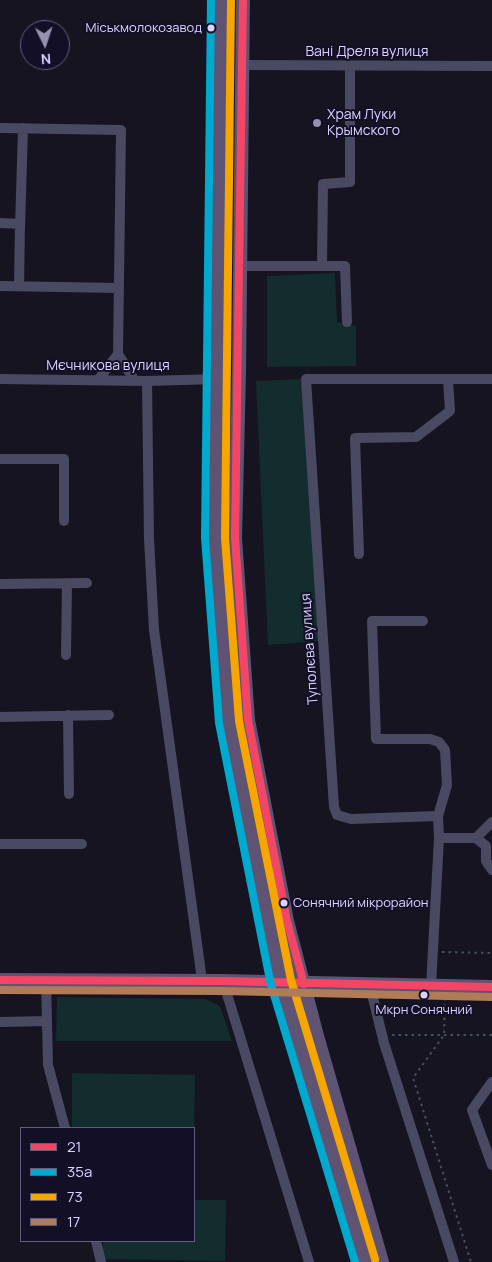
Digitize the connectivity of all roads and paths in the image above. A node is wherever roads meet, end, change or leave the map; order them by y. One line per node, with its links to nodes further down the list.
1 (221, 5): 2 (main road); 8 (main road)
2 (243, 5): 3 (main road)
3 (242, 65): 4 (street, Вані Дреля вулиця); 9 (main road)
4 (350, 66): 5 (street, Вані Дреля вулиця); 13 (street)
5 (492, 66)
6 (0, 128): 7 (street)
7 (23, 128): 11 (street); 16 (street)
8 (220, 132): 9 (main road); 19 (main road)
9 (242, 132): 12 (main road)
10 (0, 223): 11 (street)
11 (20, 228): 15 (street)
12 (240, 266): 13 (street); 52 (main road)
13 (322, 266): 17 (street)
14 (0, 286): 15 (street)
15 (19, 286): 16 (street)
16 (119, 288): 18 (street)
17 (347, 322)
18 (118, 354): 22 (street); 24 (street)
19 (216, 378): 25 (street, Мєчникова вулиця); 51 (main road)
20 (492, 379): 23 (street)
21 (0, 380): 22 (street, Мєчникова вулиця)
22 (98, 380): 24 (street, Мєчникова вулиця)
23 (448, 380): 28 (street); 38 (street, Туполєва вулиця)
24 (135, 381): 25 (street, Мєчникова вулиця)
25 (147, 381): 49 (street)
26 (0, 459): 27 (street)
27 (64, 521)
28 (359, 554)
29 (87, 583): 31 (street)
30 (0, 584): 31 (street)
31 (67, 584): 33 (street)
32 (423, 621): 38 (street)
33 (66, 656)
34 (109, 714): 35 (street)
35 (68, 715): 36 (street); 37 (street)
36 (0, 717)
37 (69, 794)
38 (438, 816): 40 (street)
39 (492, 822): 41 (street)
40 (439, 838): 41 (street); 45 (street)
41 (476, 838): 44 (street)
42 (0, 844): 43 (street)
43 (82, 844)
44 (492, 870)
45 (434, 952): 46 (path); 54 (street)
46 (492, 953)
47 (0, 980): 48 (main road)
48 (46, 980): 49 (main road); 57 (street)
49 (202, 980): 50 (main road)
50 (223, 981): 51 (main road); 66 (street)
51 (281, 982): 52 (main road); 67 (main road)
52 (304, 984): 53 (main road); 68 (main road)
53 (370, 986): 54 (main road); 58 (street)
54 (438, 986): 55 (main road); 59 (path)
55 (492, 987)
56 (0, 1022): 57 (street)
57 (47, 1022): 62 (street)
58 (382, 1035): 59 (path); 69 (street)
59 (444, 1035): 60 (path); 70 (path)
60 (492, 1035)
61 (492, 1082): 63 (street)
62 (65, 1127)
63 (492, 1165)
64 (96, 1242): 65 (street)
65 (101, 1262)
66 (310, 1262)
67 (365, 1262)
68 (382, 1262)
69 (454, 1262)
70 (471, 1262)

